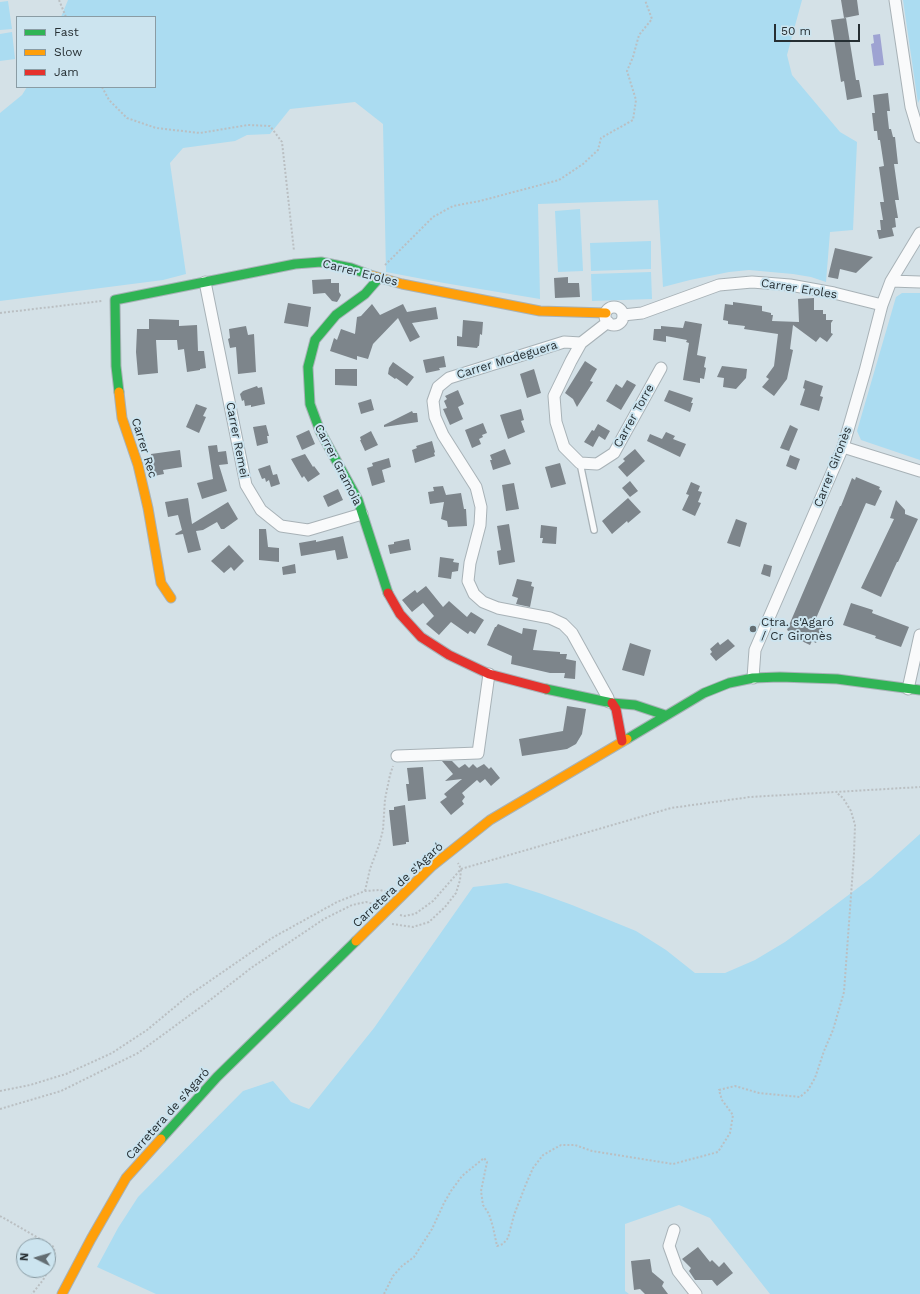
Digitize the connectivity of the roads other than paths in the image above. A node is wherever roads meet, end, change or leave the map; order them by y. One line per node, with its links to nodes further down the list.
1 (895, 0): 2 (street)
2 (920, 137)
3 (920, 233): 5 (street, Carrer Gironès)
4 (377, 277): 6 (street, Carrer Eroles); 10 (street, Carrer Eroles); 16 (street, Carrer Gramoia)
5 (891, 281): 7 (street); 9 (street, Carrer Gironès)
6 (205, 282): 8 (street, Carrer Eroles); 16 (street, Carrer Remei)
7 (920, 282)
8 (115, 300): 18 (street, Carrer Rec)
9 (882, 305): 10 (street, Carrer Eroles); 13 (street, Carrer Gironès)
10 (607, 318): 11 (street)
11 (582, 343): 14 (street); 24 (street, Carrer Modeguera)
12 (661, 368): 14 (street, Carrer Torre)
13 (843, 447): 15 (street); 21 (street, Carrer Gironès)
14 (580, 463): 17 (lane)
15 (920, 471)
16 (362, 514): 20 (street, Carrer Gramoia)
17 (594, 530)
18 (171, 598)
19 (920, 635): 22 (street)
20 (489, 674): 24 (street, Carrer Gramoia); 30 (street)
21 (753, 678): 22 (street, Carretera de s'Agaró); 26 (street, Carretera de s'Agaró)
22 (908, 689): 23 (street, Carretera de s'Agaró)
23 (920, 690)
24 (611, 702): 25 (street, Carrer Gramoia); 27 (street)
25 (635, 705): 26 (street, Carrer Gramoia); 28 (street)
26 (665, 715): 28 (street, Carretera de s'Agaró)
27 (618, 722): 28 (street); 29 (street)
28 (639, 725): 29 (street, Carretera de s'Agaró)
29 (622, 741): 32 (street, Carretera de s'Agaró)
30 (397, 756)
31 (674, 1230): 33 (street)
32 (62, 1294)
33 (696, 1294)

